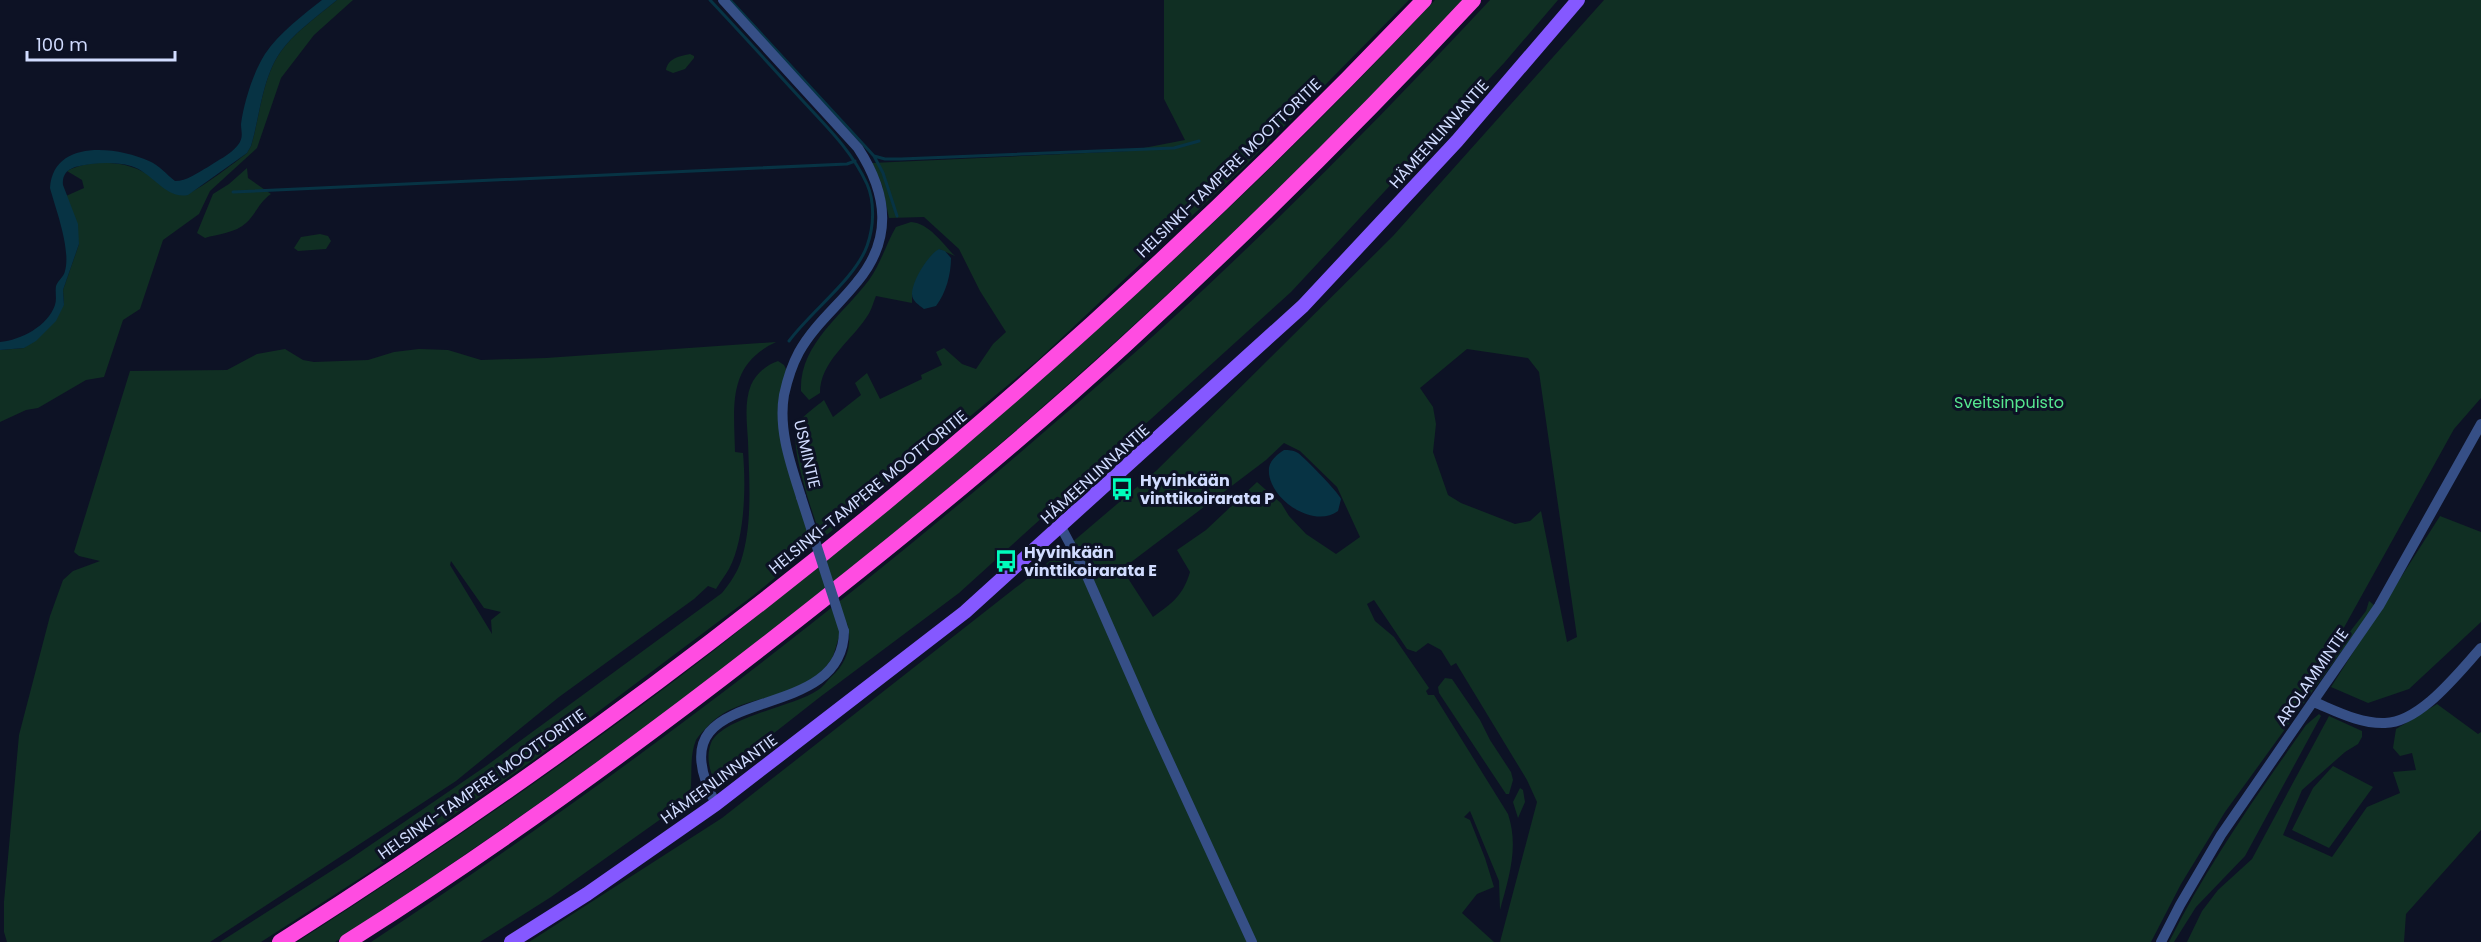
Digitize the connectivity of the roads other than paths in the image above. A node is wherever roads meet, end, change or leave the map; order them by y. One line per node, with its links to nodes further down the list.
1 (723, 0): 9 (street, USMINTIE, bridge)
2 (1424, 0): 10 (highway, HELSINKI-TAMPERE MOOTTORITIE)
3 (1473, 0): 11 (highway)
4 (1578, 0): 6 (main road, HÄMEENLINNANTIE)
5 (2481, 424): 8 (street, AROLAMMINTIE)
6 (1061, 527): 9 (main road, HÄMEENLINNANTIE); 13 (street)
7 (2481, 648): 8 (street)
8 (2314, 702): 14 (street, AROLAMMINTIE)
9 (716, 804): 12 (main road, HÄMEENLINNANTIE)
10 (280, 942)
11 (347, 942)
12 (511, 942)
13 (1252, 942)
14 (2161, 942)

